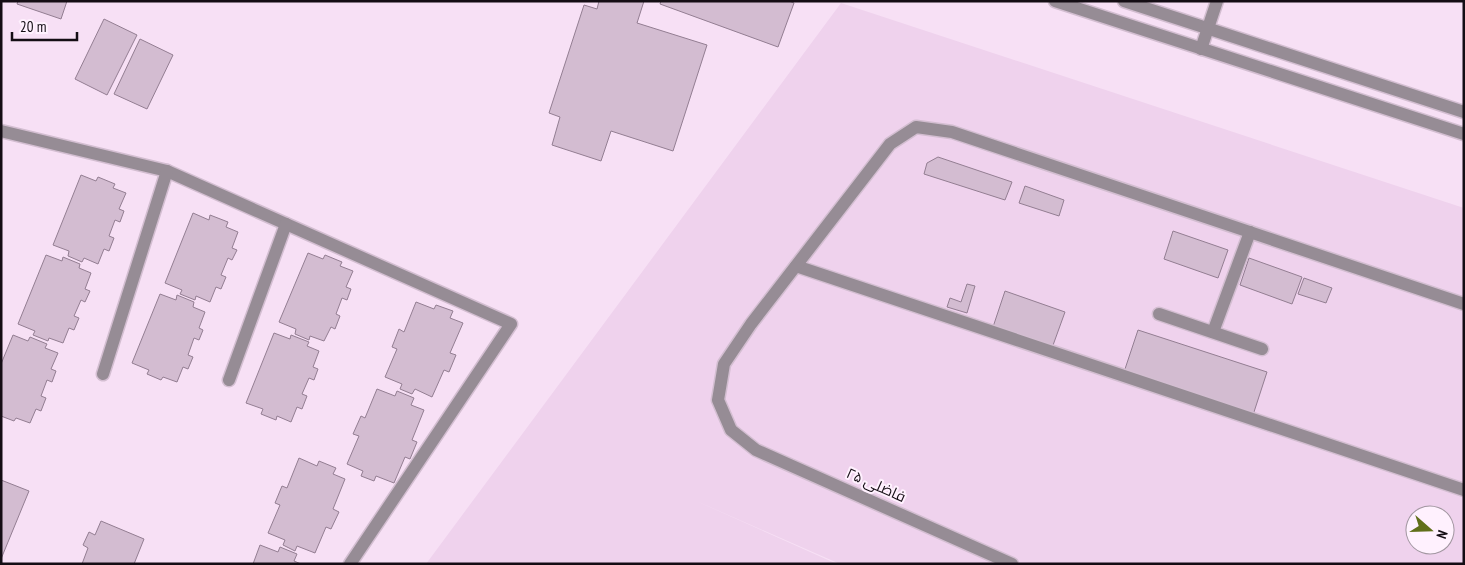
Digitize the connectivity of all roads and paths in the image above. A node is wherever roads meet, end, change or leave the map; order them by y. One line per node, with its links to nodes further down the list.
1 (1055, 1): 5 (street)
2 (1124, 1): 4 (street)
3 (1217, 1): 4 (street)
4 (1208, 29): 5 (street); 6 (street)
5 (1201, 49): 8 (street)
6 (1464, 112)
7 (1, 131): 9 (street)
8 (1464, 134)
9 (168, 171): 10 (street); 17 (street)
10 (286, 224): 18 (street); 20 (street)
11 (1250, 232): 12 (street); 13 (street); 15 (street)
12 (796, 266): 19 (street); 21 (street, فاضلی ۲۵)
13 (1464, 304)
14 (1159, 314): 15 (street)
15 (1213, 332): 16 (street)
16 (1262, 349)
17 (103, 374)
18 (229, 380)
19 (1464, 490)
20 (350, 564)
21 (1012, 564)

